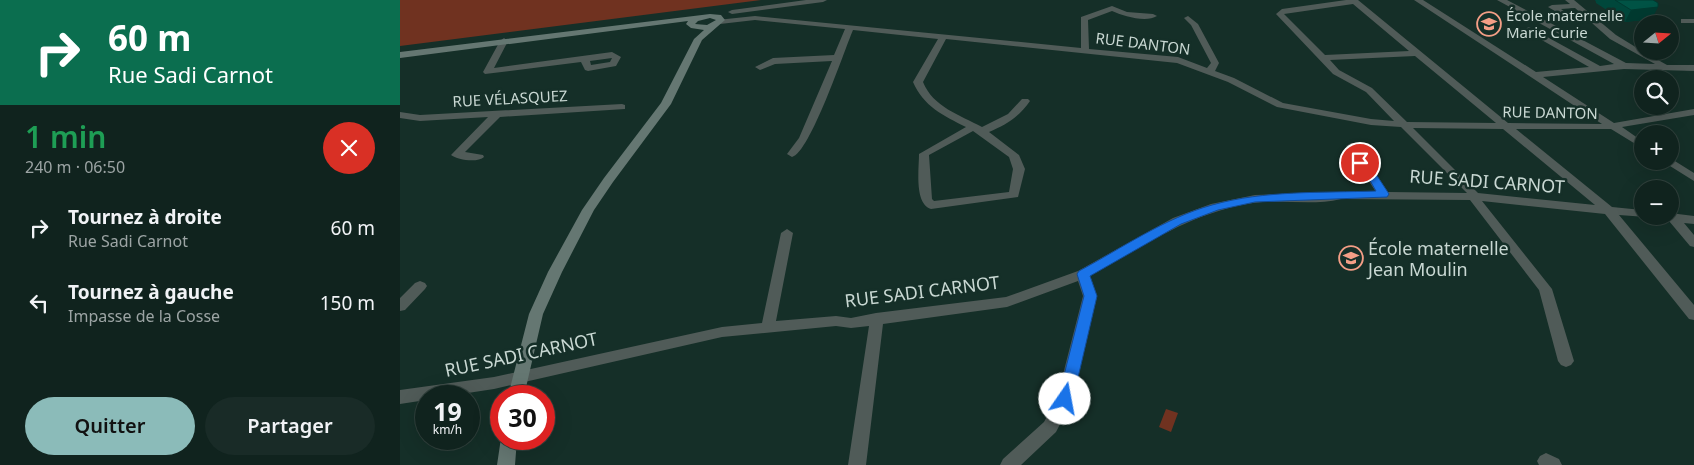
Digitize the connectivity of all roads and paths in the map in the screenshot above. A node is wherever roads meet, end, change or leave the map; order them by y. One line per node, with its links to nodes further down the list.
1 (823, 0): 7 (street)
2 (1418, 0): 32 (street)
3 (1501, 0): 15 (street)
4 (1569, 0): 6 (street)
5 (1354, 1): 21 (street); 24 (street)
6 (1578, 6): 9 (street); 28 (street)
7 (706, 16): 13 (street); 14 (street); 17 (street)
8 (1153, 16): 20 (street)
9 (1568, 16)
10 (1188, 18): 31 (street)
11 (1684, 21): 12 (street)
12 (1694, 21)
13 (652, 23): 17 (street); 19 (street)
14 (717, 24): 16 (street, RUE DANTON); 17 (street)
15 (1550, 26): 26 (street); 29 (street)
16 (850, 27): 18 (street, RUE DANTON); 23 (street)
17 (694, 30): 64 (street)
18 (943, 36): 20 (street, RUE DANTON); 41 (street)
19 (504, 41): 22 (street); 25 (street)
20 (1084, 50): 31 (street, RUE DANTON)
21 (1417, 54): 24 (street); 39 (street)
22 (400, 55)
23 (837, 58): 27 (street); 44 (street)
24 (1324, 58): 38 (street)
25 (585, 59)
26 (1624, 66): 28 (street); 29 (street)
27 (760, 67)
28 (1667, 67): 30 (street)
29 (1598, 68): 32 (street)
30 (1694, 68)
31 (1210, 71): 38 (street, RUE DANTON)
32 (1535, 75): 40 (street)
33 (1025, 101): 41 (street)
34 (622, 107): 36 (street, RUE VÉLASQUEZ)
35 (1694, 112): 40 (street, RUE DANTON)
36 (498, 114): 37 (street, RUE VÉLASQUEZ); 45 (street)
37 (400, 115)
38 (1403, 124): 39 (street, RUE DANTON); 49 (street)
39 (1504, 126): 40 (street, RUE DANTON); 50 (street)
40 (1613, 127): 42 (street)
41 (977, 129): 41 (street)
42 (1634, 140)
43 (1351, 146): 48 (street)
44 (792, 154)
45 (479, 157)
46 (1679, 168): 47 (street)
47 (1694, 178)
48 (1384, 194): 49 (street, RUE SADI CARNOT); 57 (street, RUE SADI CARNOT)
49 (1474, 197): 50 (street, RUE SADI CARNOT); 63 (street)
50 (1609, 211): 51 (street, RUE SADI CARNOT); 60 (street)
51 (1634, 213)
52 (1679, 219): 53 (street)
53 (1694, 220)
54 (1679, 225): 56 (street)
55 (787, 233): 62 (street)
56 (1694, 243)
57 (1083, 274): 61 (street, RUE SADI CARNOT); 70 (street)
58 (420, 286): 59 (street)
59 (400, 306)
60 (1694, 315)
61 (876, 318): 62 (street, RUE SADI CARNOT); 69 (street)
62 (768, 328): 64 (street, RUE SADI CARNOT)
63 (1566, 361)
64 (520, 377): 65 (street); 66 (street, RUE SADI CARNOT)
65 (518, 385)
66 (400, 397)
67 (508, 450): 68 (street)
68 (506, 465)
69 (858, 465)
70 (1009, 465)

